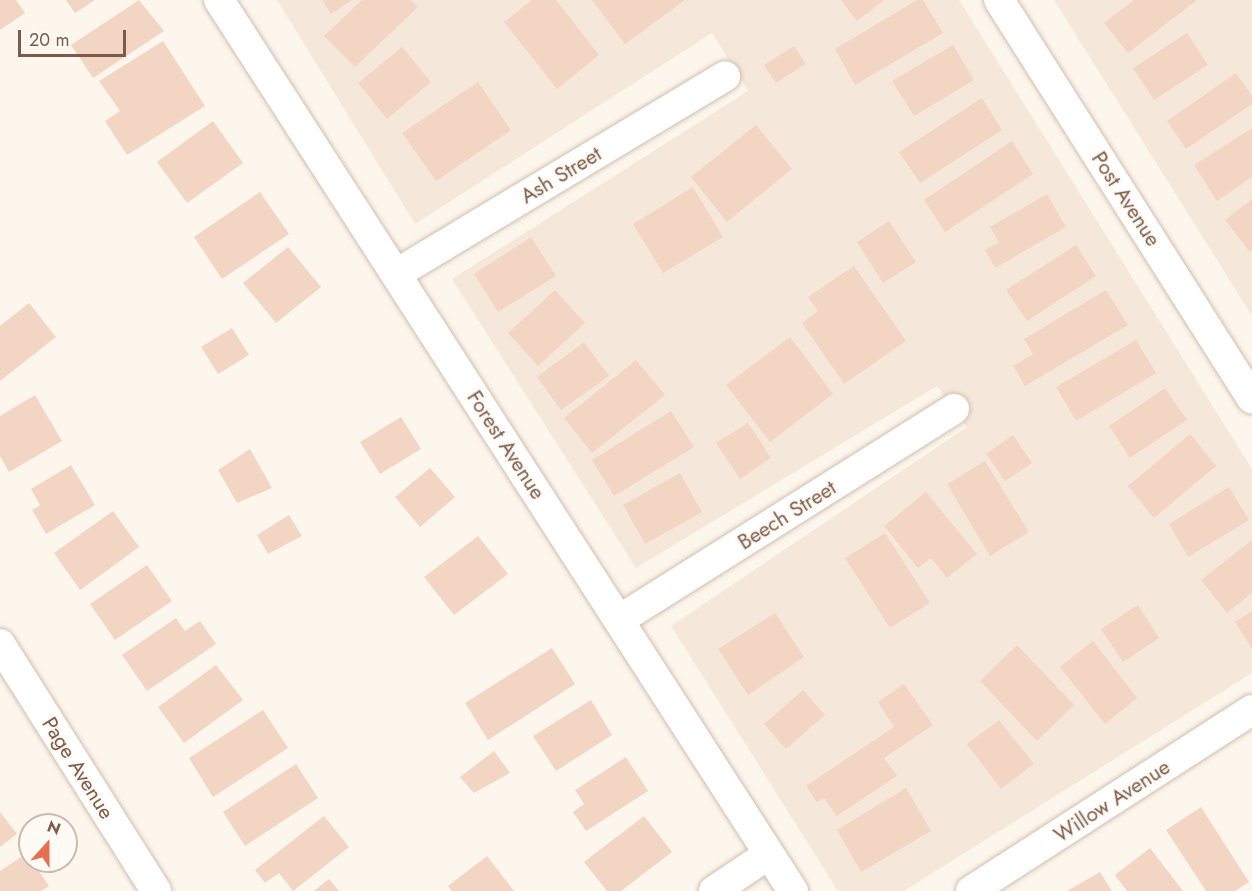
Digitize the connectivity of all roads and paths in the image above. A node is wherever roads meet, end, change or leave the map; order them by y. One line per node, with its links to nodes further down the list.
1 (219, 0): 4 (street, Forest Avenue)
2 (999, 0): 5 (street, Post Avenue)
3 (725, 76): 4 (street, Ash Street)
4 (396, 274): 7 (street, Forest Avenue)
5 (1252, 398)
6 (954, 409): 7 (street, Beech Street)
7 (619, 620): 10 (street, Forest Avenue)
8 (0, 644): 11 (street, Page Avenue)
9 (1252, 710): 14 (street, Willow Avenue)
10 (769, 854): 12 (street); 13 (street, Forest Avenue)
11 (156, 891)
12 (714, 891)
13 (793, 891)
14 (972, 891)

